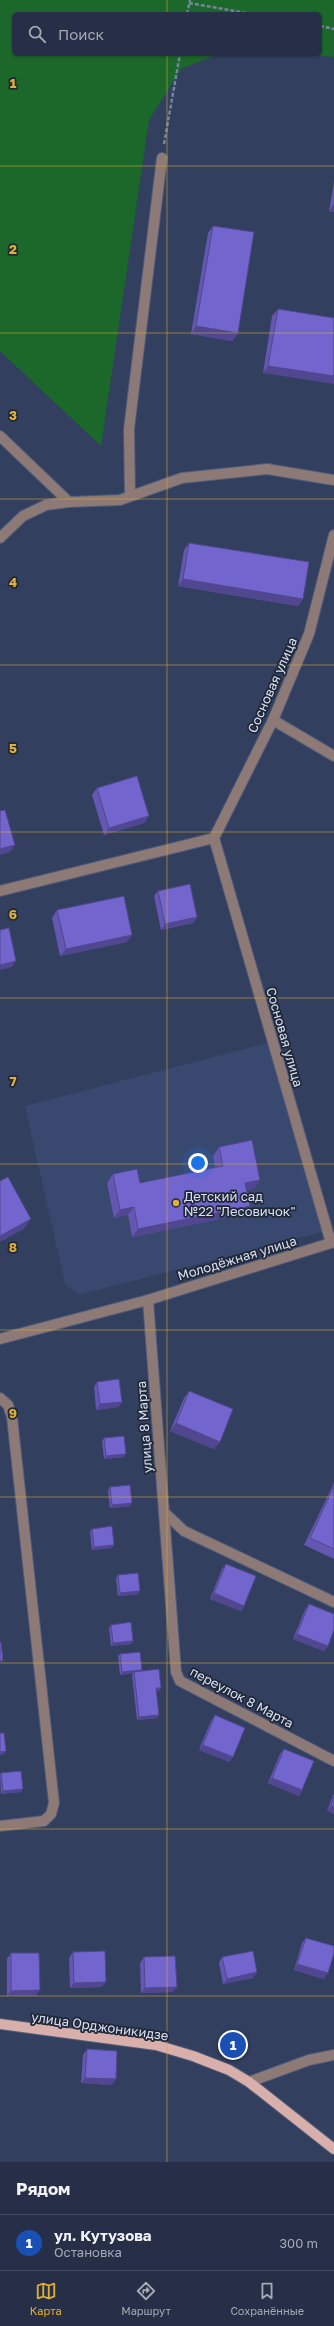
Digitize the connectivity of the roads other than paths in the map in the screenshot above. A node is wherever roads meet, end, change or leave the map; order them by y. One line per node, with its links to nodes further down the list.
1 (162, 158): 4 (street)
2 (0, 436): 5 (street)
3 (334, 480): 4 (street)
4 (130, 496): 5 (street)
5 (69, 502): 7 (street)
6 (334, 535): 8 (street, Сосновая улица)
7 (0, 538)
8 (273, 720): 9 (street); 10 (street, Сосновая улица)
9 (334, 756)
10 (214, 838): 11 (street); 12 (street, Сосновая улица)
11 (0, 891)
12 (333, 1242): 13 (street, Молодёжная улица)
13 (148, 1300): 14 (street); 16 (street, улица 8 Марта)
14 (0, 1340)
15 (0, 1398): 19 (street)
16 (164, 1512): 17 (street); 18 (street, переулок 8 Марта)
17 (334, 1602)
18 (334, 1761)
19 (0, 1826)
20 (0, 2024): 22 (main road, улица Орджоникидзе)
21 (334, 2055): 22 (street)
22 (249, 2082): 23 (main road, улица Орджоникидзе)
23 (334, 2149)

